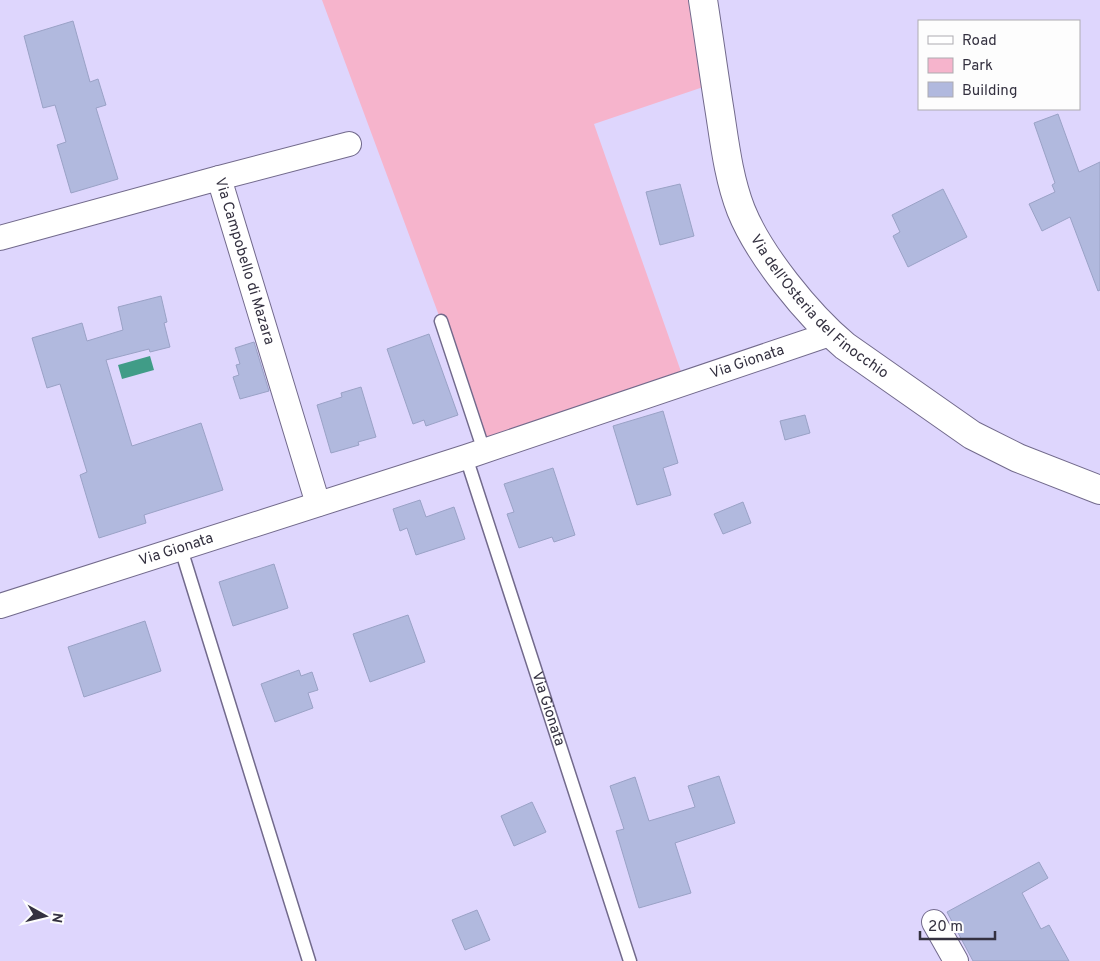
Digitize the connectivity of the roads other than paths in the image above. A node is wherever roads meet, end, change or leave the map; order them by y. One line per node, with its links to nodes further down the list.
1 (703, 0): 6 (street, Via dell'Osteria del Finocchio)
2 (350, 144): 3 (street)
3 (219, 178): 4 (street, Via Campobello di Mazara); 9 (street, Via Campobello di Mazara)
4 (0, 238)
5 (441, 321): 7 (lane)
6 (830, 334): 7 (street, Via Gionata); 8 (street, Via dell'Osteria del Finocchio)
7 (475, 454): 9 (street, Via Gionata); 14 (lane, Via Gionata)
8 (1100, 490)
9 (318, 504): 10 (street, Via Gionata)
10 (181, 549): 11 (street, Via Gionata); 13 (lane)
11 (0, 606)
12 (934, 922): 15 (street)
13 (309, 961)
14 (630, 961)
15 (956, 961)

